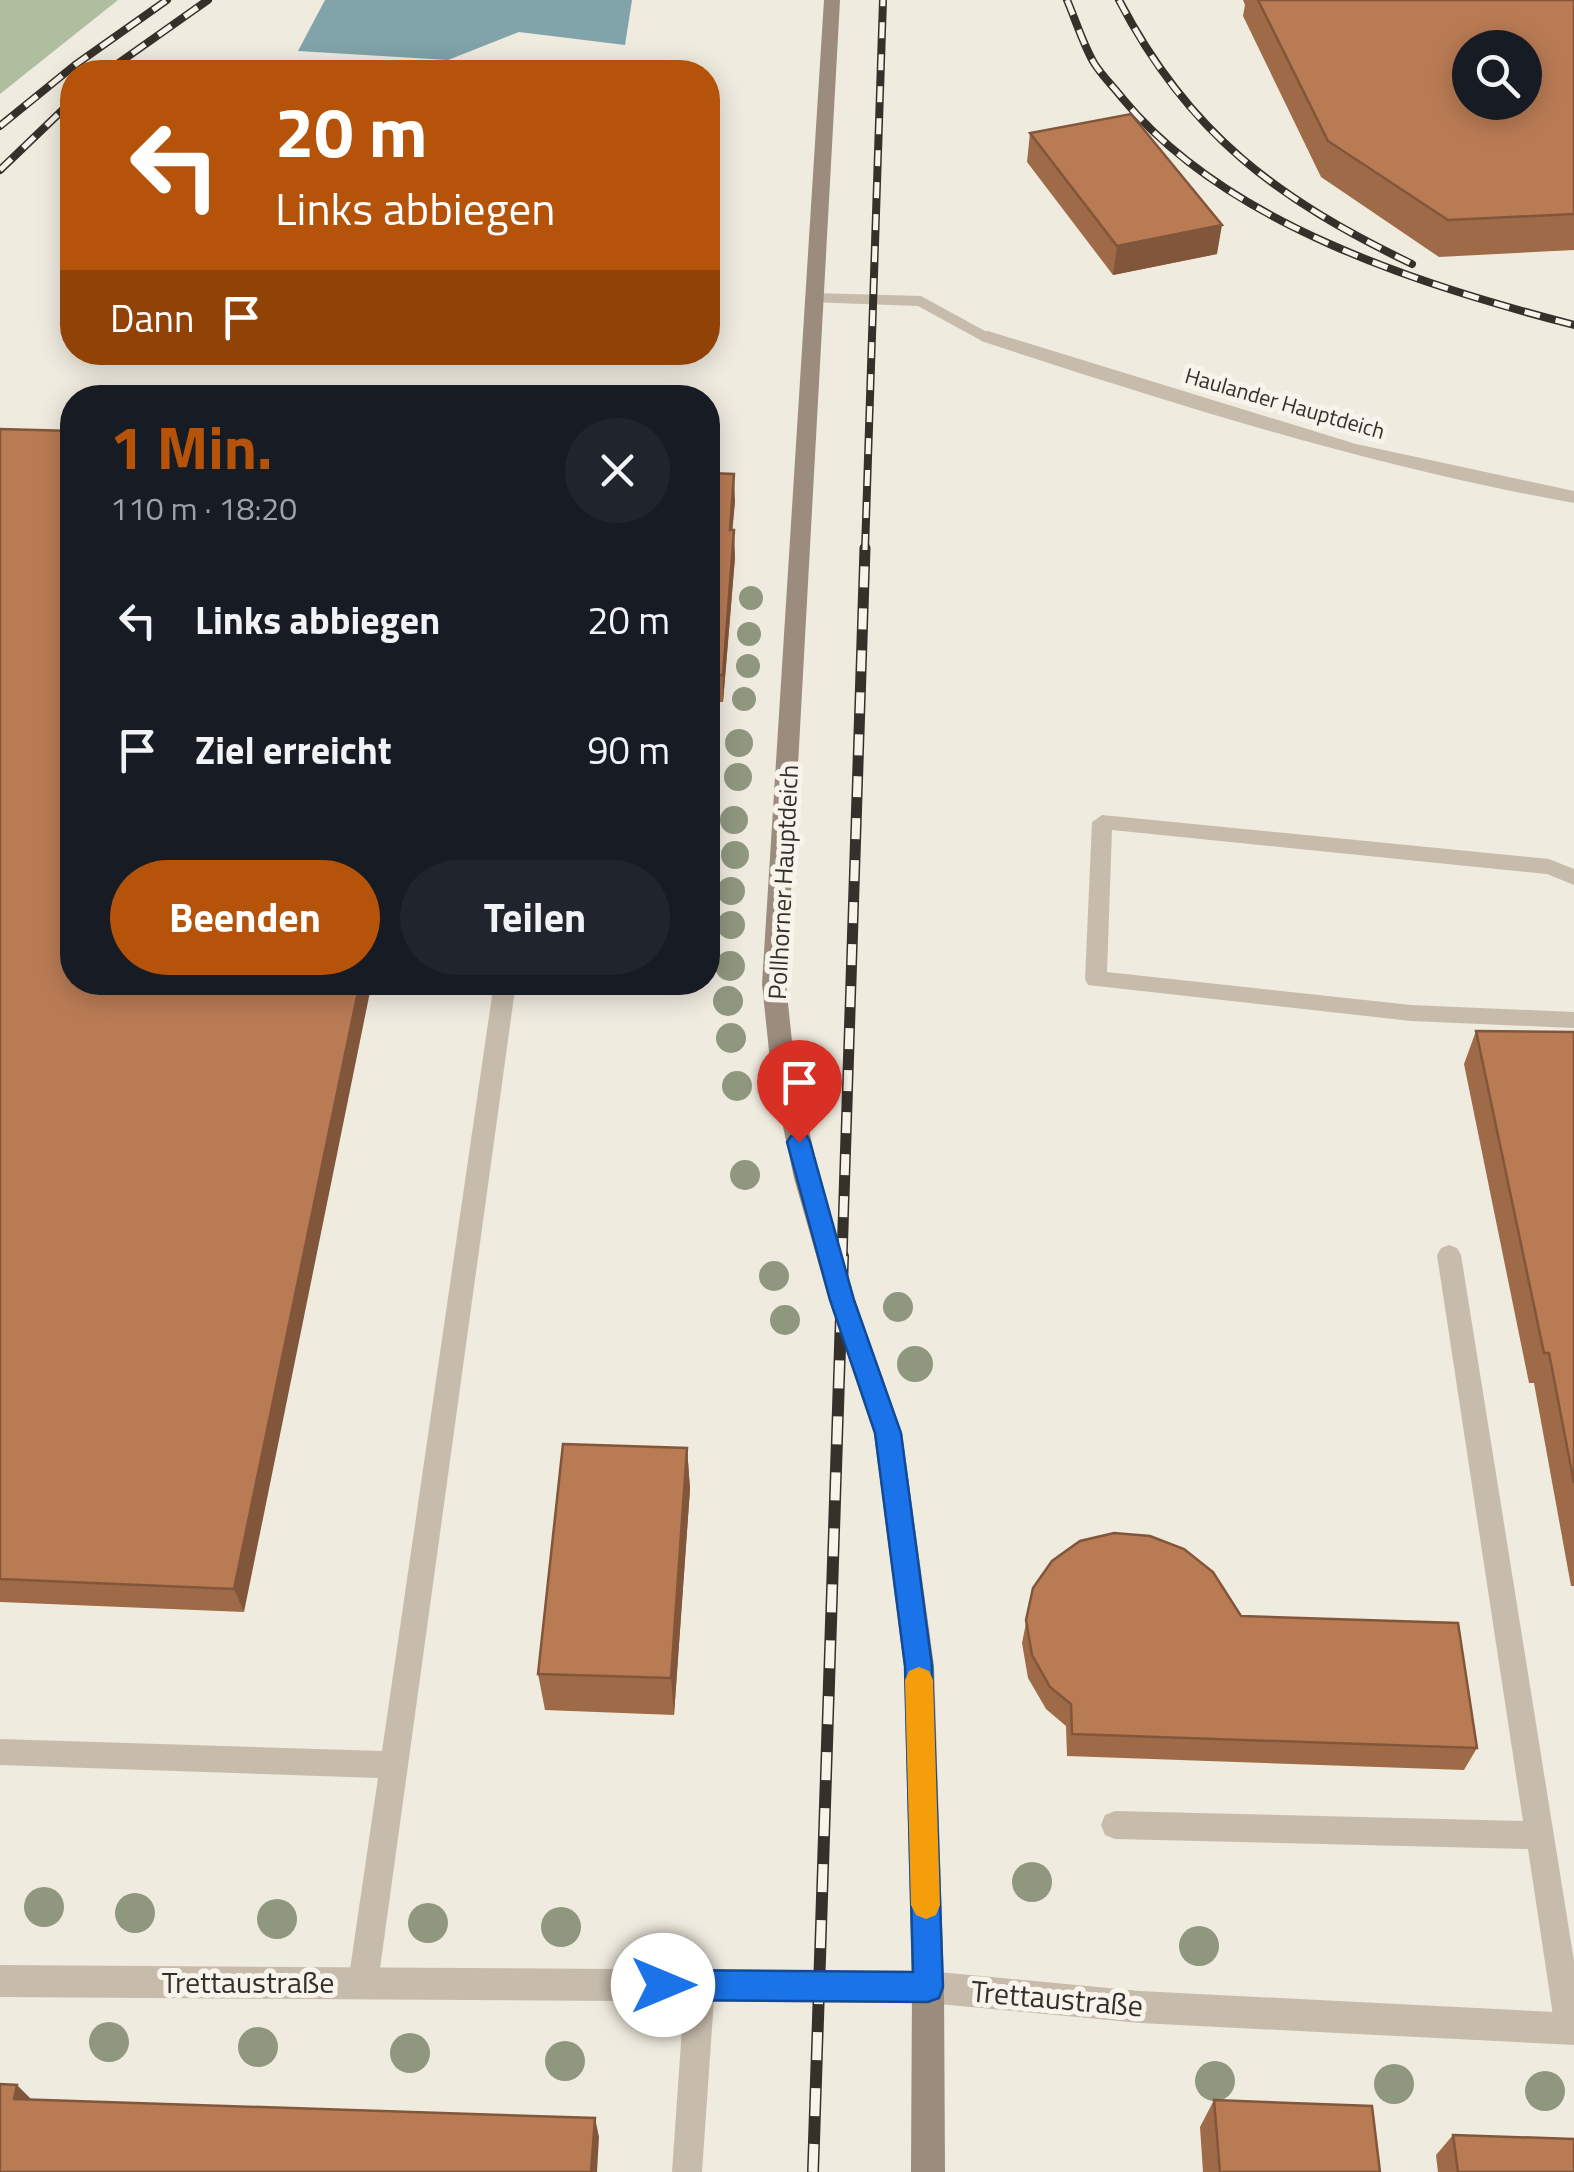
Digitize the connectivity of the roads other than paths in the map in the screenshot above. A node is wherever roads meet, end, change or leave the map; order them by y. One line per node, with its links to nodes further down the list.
1 (832, 0): 2 (main road, Pollhorner Hauptdeich)
2 (814, 298): 3 (lane); 16 (main road, Pollhorner Hauptdeich)
3 (988, 337): 4 (street, Haulander Hauptdeich)
4 (1574, 497)
5 (1574, 877): 7 (lane)
6 (503, 995): 10 (lane)
7 (1574, 1020)
8 (1449, 1255): 12 (lane)
9 (0, 1752): 10 (lane)
10 (393, 1765): 14 (lane)
11 (1115, 1825): 12 (lane)
12 (1538, 1835): 17 (lane)
13 (0, 1982): 14 (street, Trettaustraße)
14 (363, 1983): 15 (street, Trettaustraße)
15 (700, 1985): 16 (street, Trettaustraße); 18 (lane)
16 (928, 1987): 17 (street, Trettaustraße); 19 (main road, Pollhorner Hauptdeich)
17 (1572, 2030)
18 (687, 2172)
19 (928, 2172)

